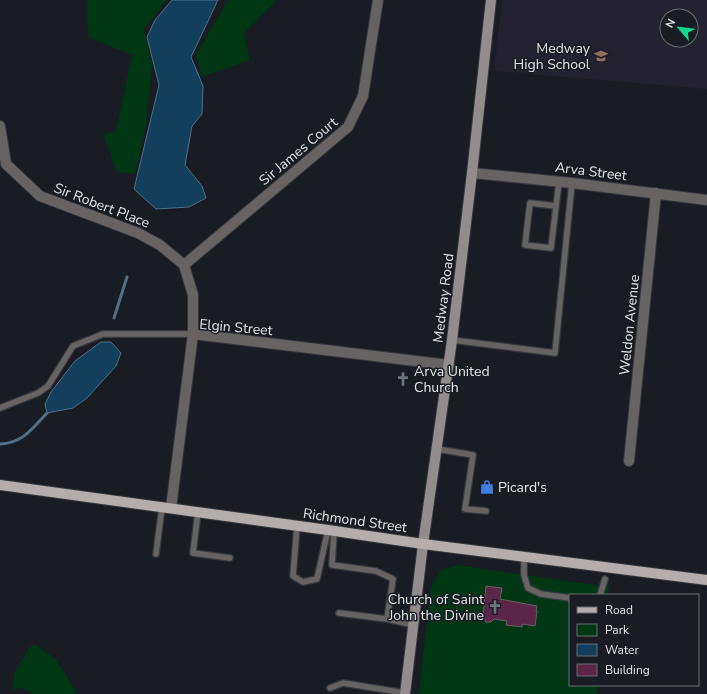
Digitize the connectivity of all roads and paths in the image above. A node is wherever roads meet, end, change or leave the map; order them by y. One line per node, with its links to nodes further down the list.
1 (378, 0): 10 (street, Sir James Court)
2 (490, 0): 4 (main road, Medway Road)
3 (0, 126): 10 (street, Sir Robert Place)
4 (472, 172): 5 (street, Arva Street); 12 (main road, Medway Road)
5 (559, 182): 6 (street, Arva Street); 9 (lane)
6 (572, 183): 7 (street, Arva Street); 12 (lane)
7 (656, 193): 8 (street, Arva Street); 16 (street, Weldon Avenue)
8 (707, 200)
9 (556, 206): 9 (lane)
10 (184, 266): 11 (street)
11 (193, 334): 13 (street, Elgin Street); 14 (lane); 18 (street, Elgin Street)
12 (452, 340): 13 (main road, Medway Road)
13 (449, 366): 15 (main road, Medway Road)
14 (0, 408)
15 (437, 449): 19 (lane); 23 (main road, Medway Road)
16 (629, 461)
17 (0, 484): 18 (main road, Richmond Street)
18 (166, 508): 20 (main road, Richmond Street); 24 (lane)
19 (486, 511)
20 (198, 512): 21 (main road, Richmond Street); 26 (lane)
21 (297, 526): 22 (main road, Richmond Street); 22 (lane)
22 (331, 530): 23 (main road, Richmond Street); 32 (lane)
23 (423, 544): 25 (main road, Richmond Street); 33 (main road, Medway Road)
24 (156, 554)
25 (524, 556): 28 (main road, Richmond Street); 30 (lane)
26 (230, 558)
27 (605, 579): 29 (lane)
28 (707, 580)
29 (600, 594)
30 (569, 598)
31 (339, 613): 32 (lane)
32 (387, 619): 33 (lane)
33 (414, 625): 35 (main road, Medway Road)
34 (330, 688): 35 (lane)
35 (405, 693)

